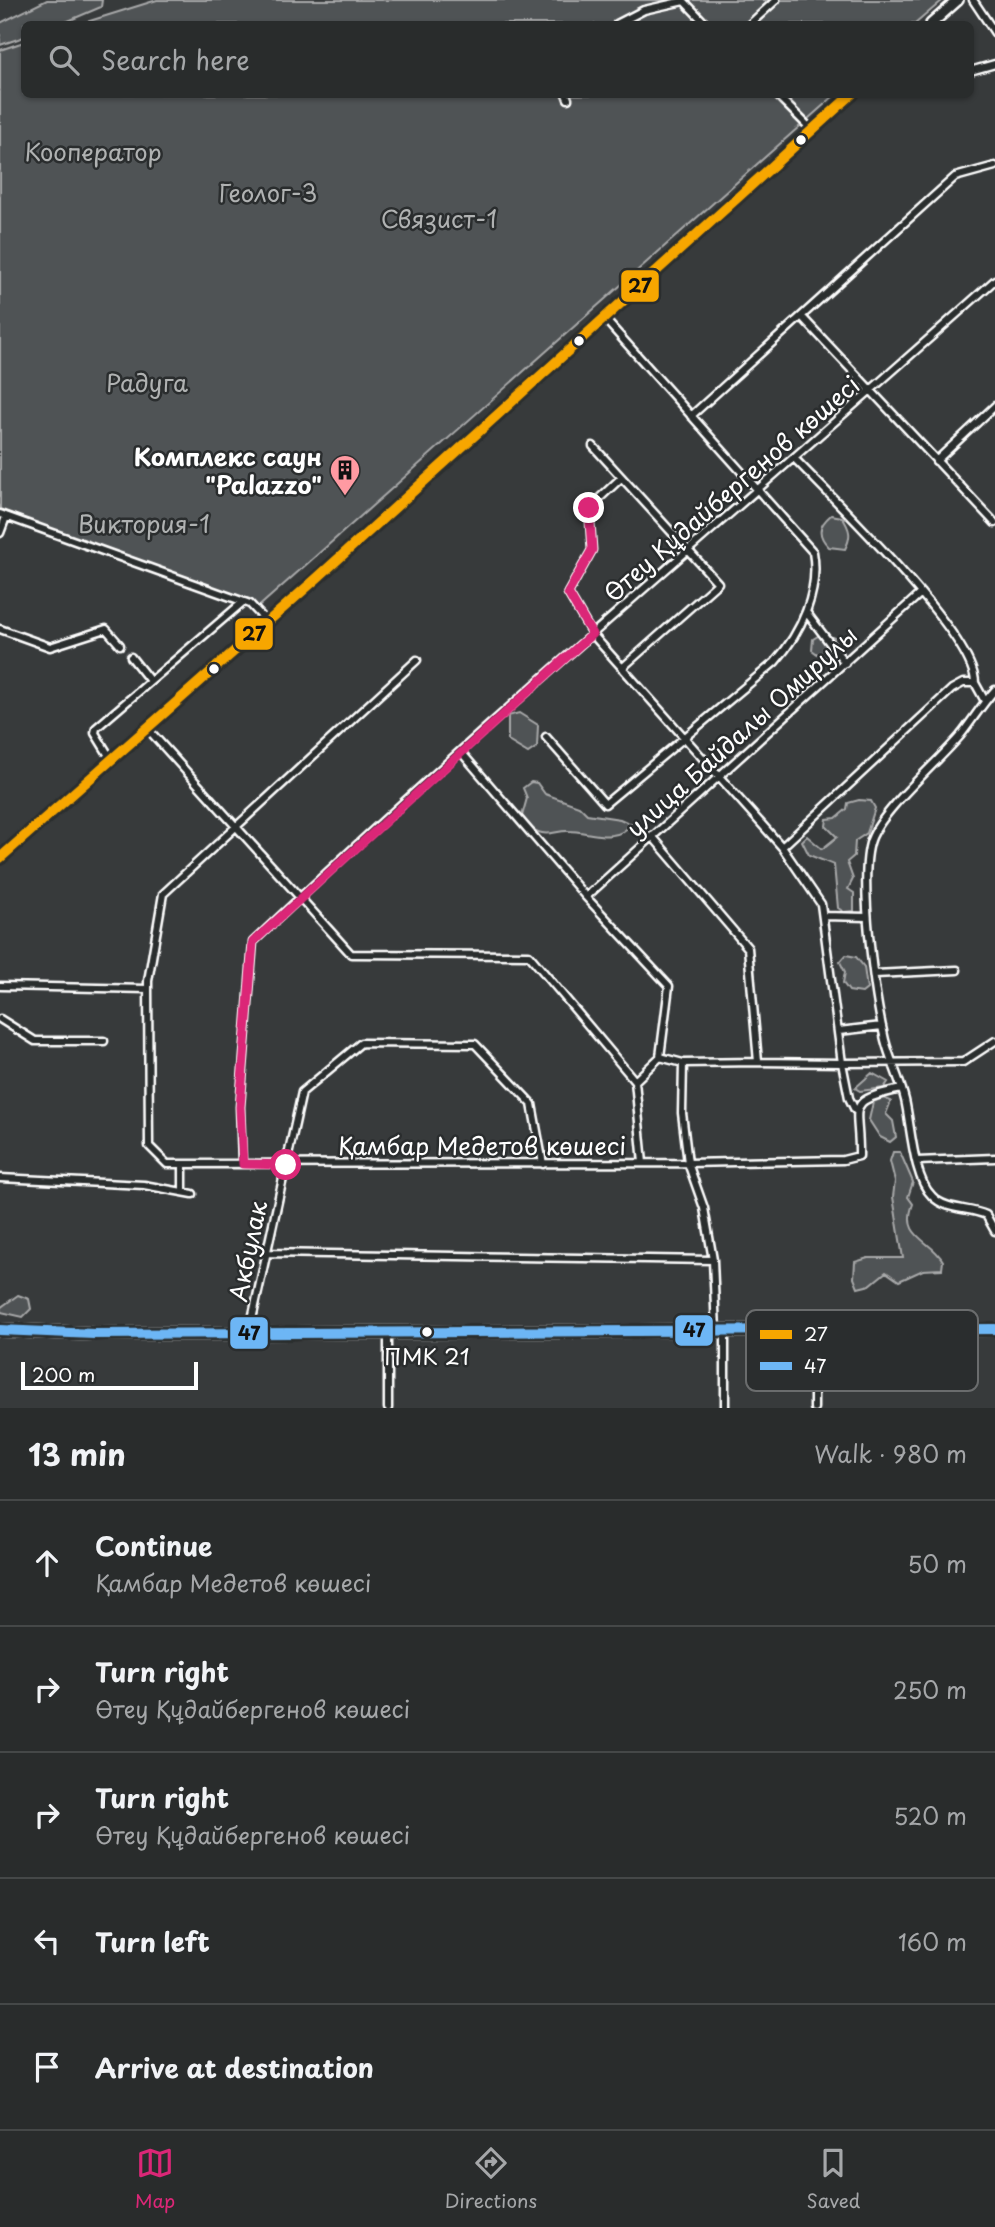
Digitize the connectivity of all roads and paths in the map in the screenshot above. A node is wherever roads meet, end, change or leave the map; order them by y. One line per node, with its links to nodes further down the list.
1 (776, 0): 7 (street)
2 (958, 0): 8 (street)
3 (973, 0): 9 (street)
4 (684, 1): 5 (street); 6 (street)
5 (623, 21)
6 (703, 21)
7 (753, 21)
8 (934, 21)
9 (995, 33)
10 (995, 64): 11 (street)
11 (974, 70)
12 (780, 98): 14 (street)
13 (847, 98): 14 (street)
14 (811, 129): 17 (street)
15 (995, 166): 18 (street)
16 (995, 280): 19 (street, Өтеу Құдайбергенов көшесі)
17 (603, 317): 21 (street); 34 (street)
18 (803, 317): 19 (street); 21 (street)
19 (870, 392): 23 (street, Өтеу Құдайбергенов көшесі); 24 (street)
20 (995, 406): 24 (street)
21 (691, 416): 26 (street)
22 (593, 446): 25 (street)
23 (795, 459): 26 (street, Өтеу Құдайбергенов көшесі); 31 (street)
24 (936, 461): 28 (street)
25 (621, 478): 30 (street); 36 (street)
26 (759, 490): 30 (street, Өтеу Құдайбергенов көшесі); 33 (street)
27 (3, 515): 29 (street); 32 (street)
28 (995, 523)
29 (0, 533)
30 (690, 550): 36 (street, Өтеу Құдайбергенов көшесі); 41 (street)
31 (921, 593): 40 (street, улица Байдалы Омирулы); 43 (street)
32 (243, 602): 34 (street); 42 (street)
33 (806, 612): 40 (street); 48 (street)
34 (266, 621): 46 (street)
35 (0, 629): 37 (street)
36 (592, 634): 41 (street); 49 (street, Өтеу Құдайбергенов көшесі)
37 (120, 645)
38 (131, 657): 42 (street)
39 (417, 660): 52 (street, Қамбар Медетов көшесі)
40 (845, 663): 51 (street, улица Байдалы Омирулы)
41 (622, 668): 48 (street)
42 (150, 681): 50 (street)
43 (975, 683): 45 (street); 54 (street)
44 (995, 690): 45 (street)
45 (985, 701): 59 (street)
46 (147, 729): 50 (street); 52 (street)
47 (546, 737): 48 (street)
48 (684, 737): 51 (street)
49 (461, 752): 56 (street); 57 (street, Өтеу Құдайбергенов көшесі)
50 (111, 759): 55 (street)
51 (721, 777): 53 (street, улица Байдалы Омирулы); 54 (street)
52 (238, 828): 57 (street); 63 (street, Қамбар Медетов көшесі)
53 (652, 836): 56 (street, улица Байдалы Омирулы); 70 (street)
54 (782, 847): 58 (street)
55 (0, 858)
56 (586, 897): 69 (street)
57 (299, 898): 74 (street); 82 (street, Өтеу Құдайбергенов көшесі)
58 (824, 916): 59 (street); 66 (street)
59 (867, 917): 61 (street)
60 (957, 970): 61 (street)
61 (875, 974): 65 (street)
62 (0, 986): 63 (street)
63 (148, 989): 81 (street, Қамбар Медетов көшесі)
64 (0, 1019): 67 (street)
65 (882, 1026): 66 (street); 73 (street)
66 (839, 1031): 71 (street)
67 (104, 1041)
68 (995, 1041): 73 (street)
69 (660, 1057): 72 (street); 74 (street)
70 (758, 1062): 71 (street); 72 (street)
71 (842, 1062): 73 (street); 76 (street)
72 (683, 1063): 80 (street)
73 (892, 1065): 75 (street)
74 (635, 1082): 79 (street)
75 (902, 1089): 76 (street); 78 (street)
76 (856, 1110): 80 (street, Қамбар Медетов көшесі)
77 (995, 1158): 78 (street)
78 (917, 1161): 88 (street)
79 (643, 1163): 80 (street, Қамбар Медетов көшесі); 83 (street, Қамбар Медетов көшесі)
80 (688, 1163): 90 (street)
81 (183, 1164): 82 (street, Қамбар Медетов көшесі); 86 (street)
82 (243, 1164): 84 (street, Қамбар Медетов көшесі)
83 (543, 1164): 84 (street, Қамбар Медетов көшесі); 84 (street, Акбулак)
84 (286, 1165): 89 (street, Акбулак)
85 (0, 1178): 86 (street)
86 (183, 1192): 87 (street)
87 (193, 1194)
88 (995, 1231)
89 (266, 1253): 90 (street); 94 (street, Акбулак)
90 (713, 1260): 92 (street)
91 (0, 1330): 94 (highway)
92 (720, 1331): 93 (highway); 95 (highway); 97 (street)
93 (746, 1331)
94 (249, 1333): 95 (highway)
95 (388, 1333): 96 (street)
96 (388, 1408)
97 (725, 1408)

